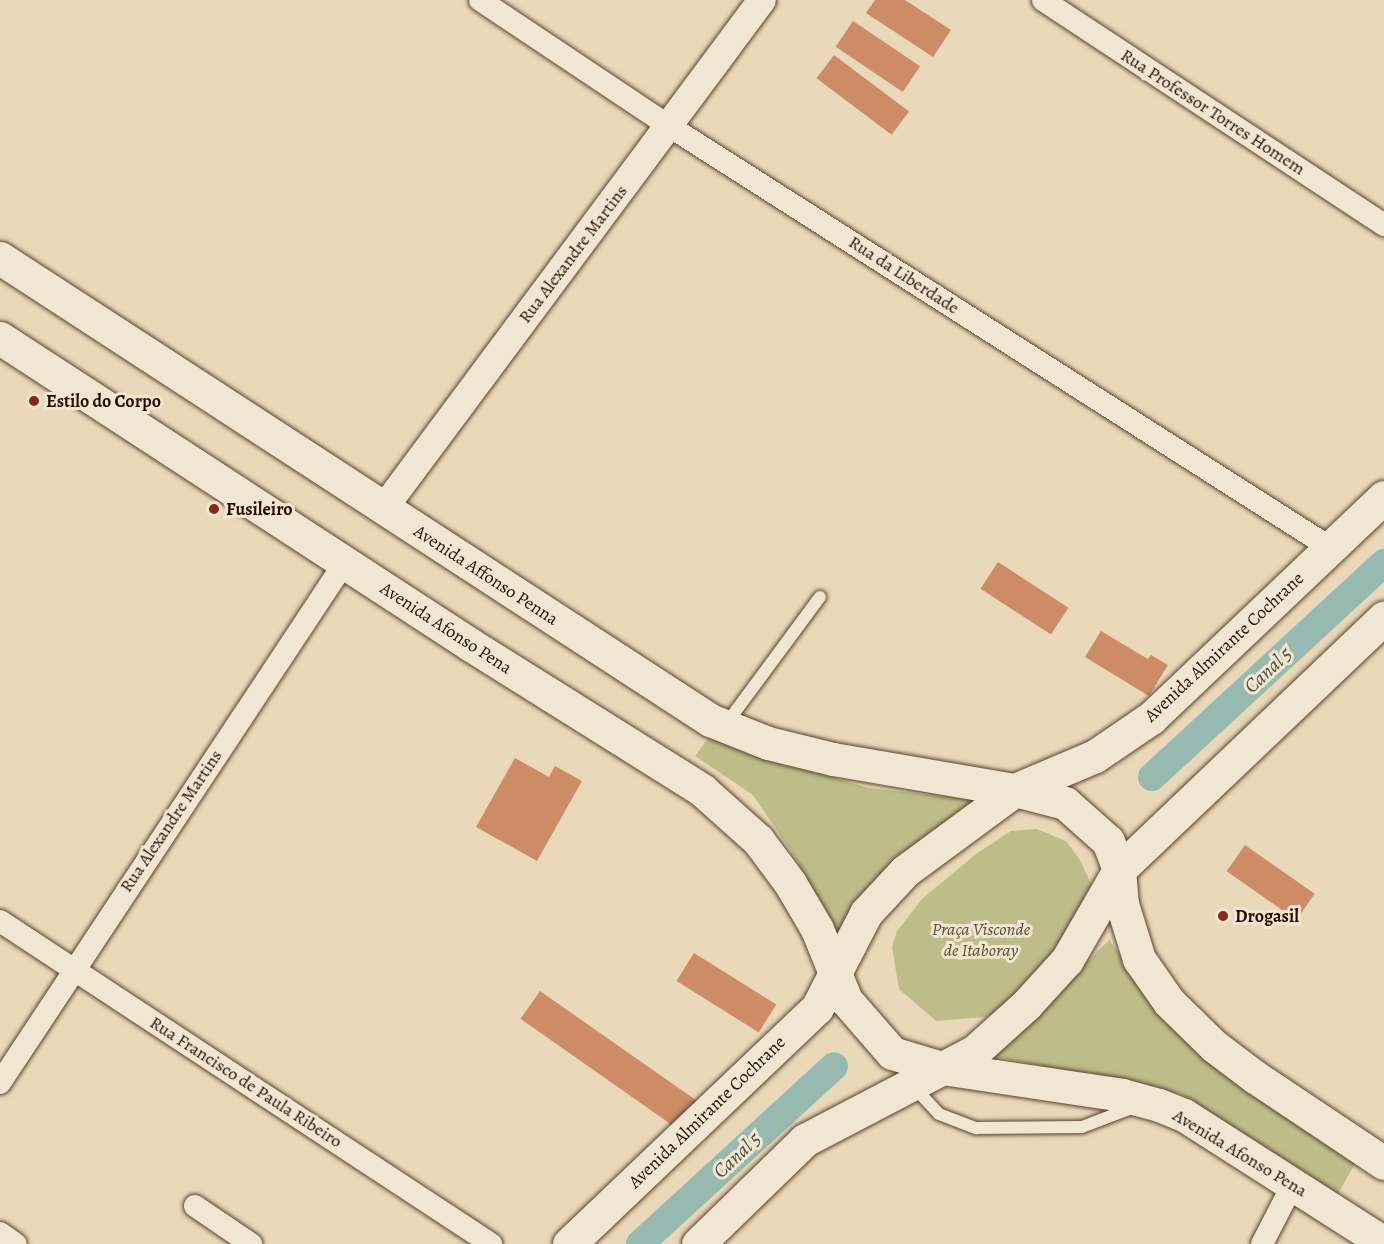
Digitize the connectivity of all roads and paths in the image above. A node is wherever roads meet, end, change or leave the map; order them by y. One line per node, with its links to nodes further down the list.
1 (480, 0): 4 (street, Rua da Liberdade)
2 (762, 0): 4 (street, Rua Alexandre Martins)
3 (1043, 0): 5 (street, Rua Professor Torres Homem)
4 (669, 126): 9 (street, Rua Alexandre Martins); 10 (street, Rua da Liberdade)
5 (1384, 225)
6 (0, 258): 9 (main road, Avenida Affonso Penna)
7 (3, 347): 11 (main road, Avenida Afonso Pena)
8 (1384, 497): 10 (main road, Avenida Almirante Cochrane)
9 (384, 508): 14 (main road, Avenida Affonso Penna)
10 (1329, 547): 15 (main road, Avenida Almirante Cochrane)
11 (345, 562): 18 (street, Rua Alexandre Martins); 19 (main road, Avenida Afonso Pena)
12 (820, 597): 14 (lane)
13 (1384, 618): 16 (main road)
14 (725, 726): 15 (main road, Avenida Affonso Penna)
15 (1015, 790): 16 (main road, Avenida Affonso Penna); 19 (main road, Avenida Almirante Cochrane)
16 (1119, 870): 20 (main road); 24 (main road)
17 (0, 921): 18 (street, Rua Francisco de Paula Ribeiro)
18 (72, 969): 21 (street, Rua Alexandre Martins); 31 (street, Rua Francisco de Paula Ribeiro)
19 (835, 973): 20 (main road, Avenida Afonso Pena); 32 (main road, Avenida Almirante Cochrane)
20 (942, 1068): 22 (main road); 23 (main road, Avenida Afonso Pena)
21 (0, 1083)
22 (911, 1084): 23 (lane); 33 (main road)
23 (1146, 1101): 25 (main road, Avenida Afonso Pena)
24 (1384, 1163)
25 (1293, 1184): 28 (main road, Avenida Afonso Pena); 34 (street)
26 (195, 1206): 30 (street)
27 (0, 1233): 29 (street)
28 (1384, 1243)
29 (16, 1244)
30 (251, 1244)
31 (491, 1244)
32 (569, 1244)
33 (698, 1244)
34 (1262, 1244)

